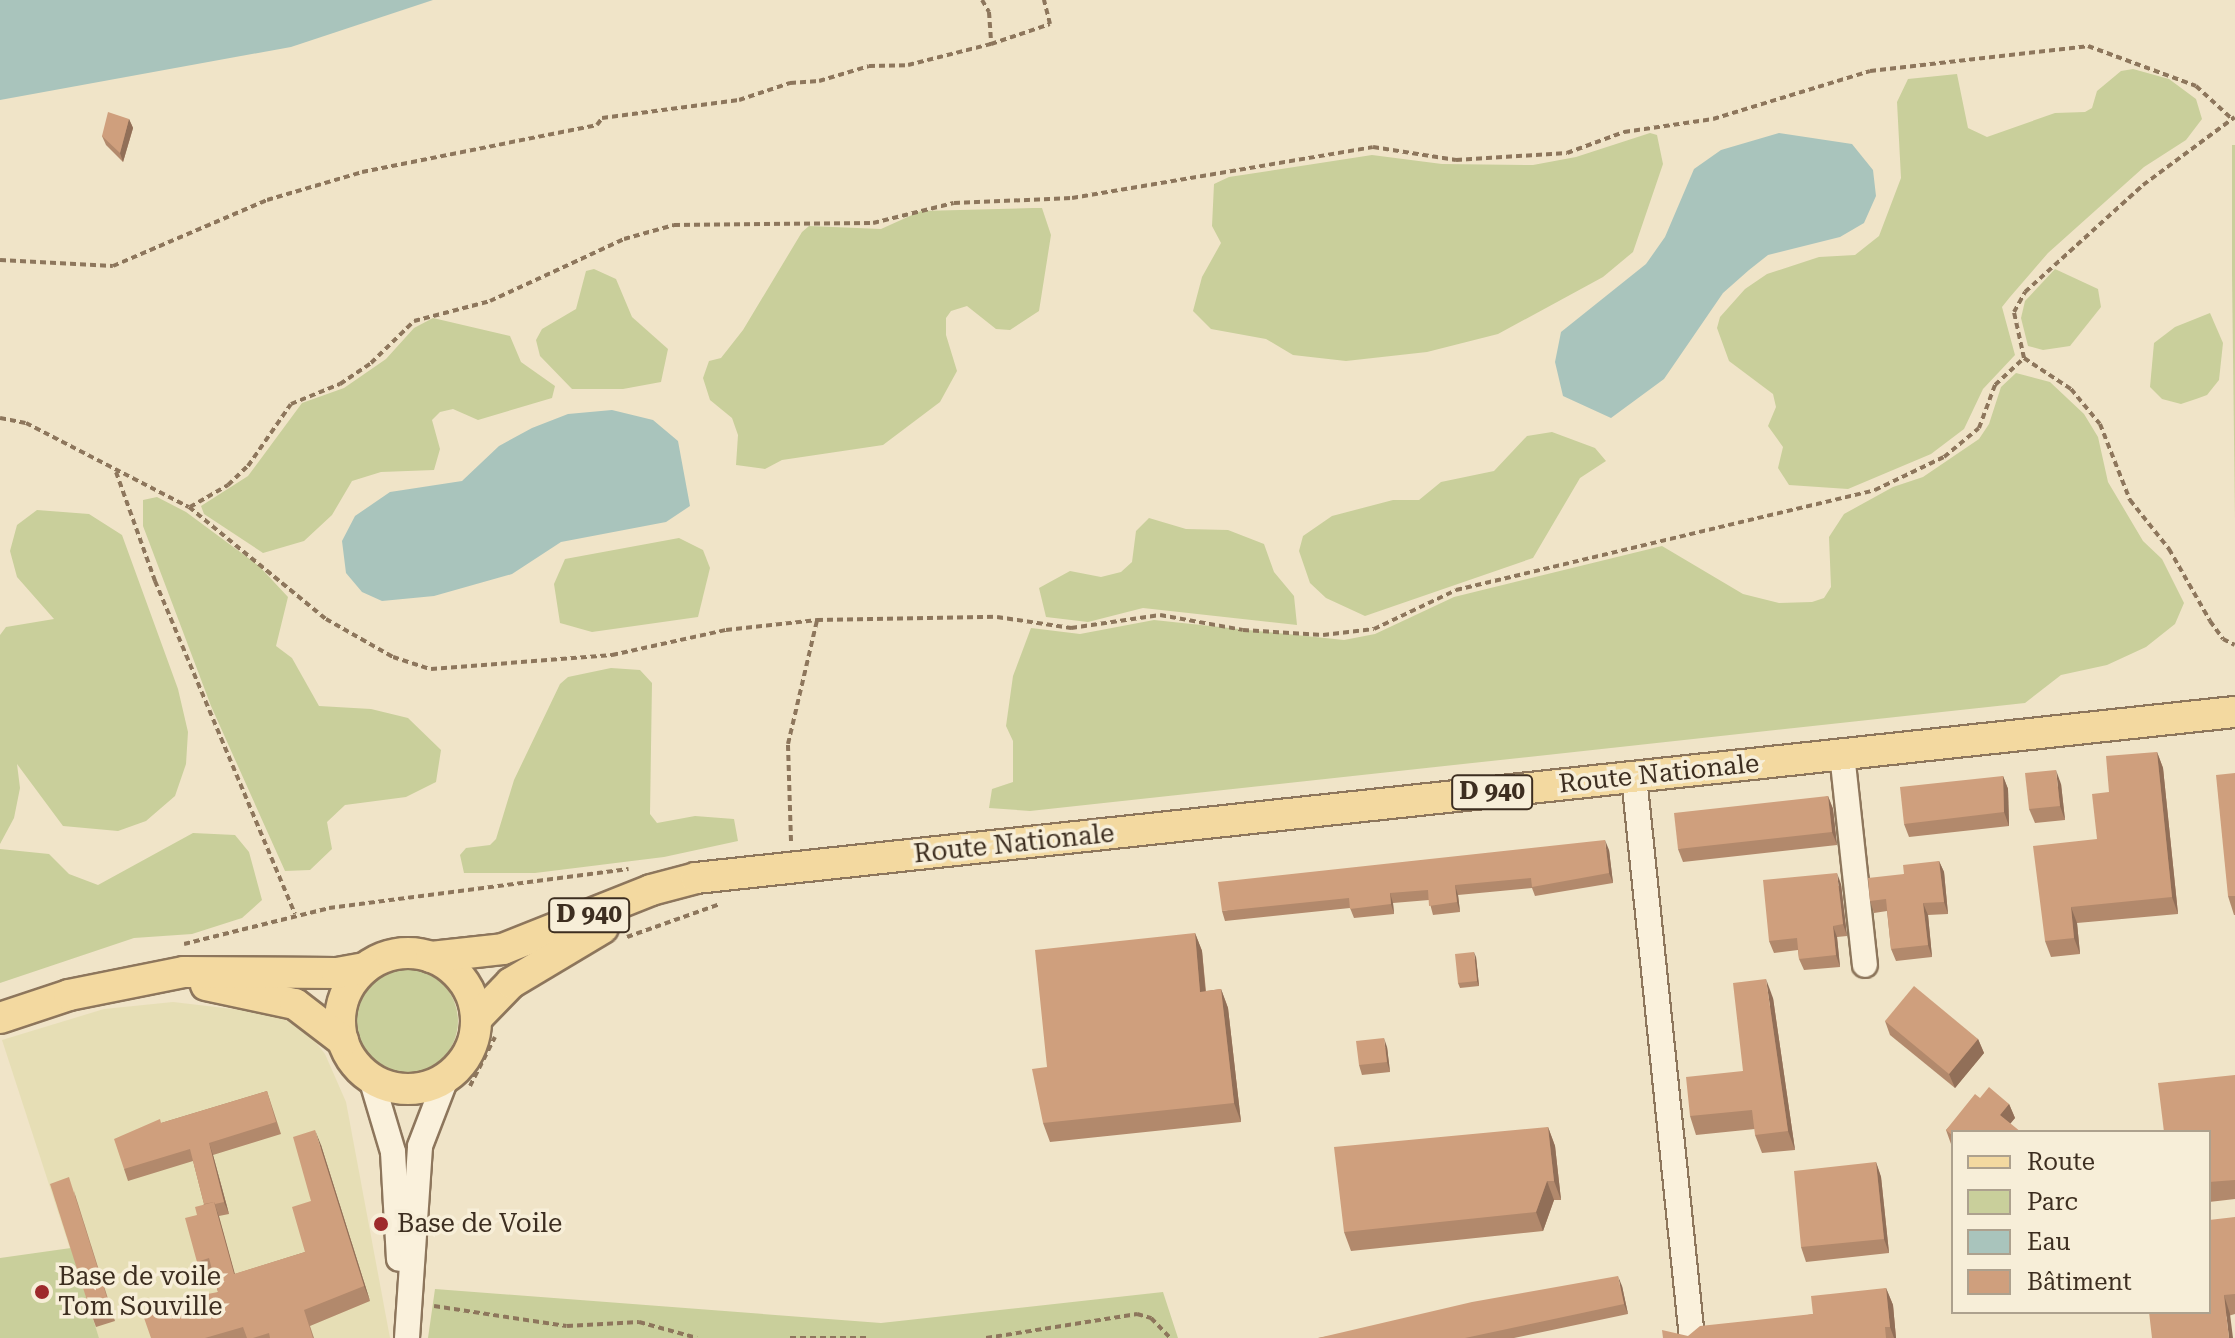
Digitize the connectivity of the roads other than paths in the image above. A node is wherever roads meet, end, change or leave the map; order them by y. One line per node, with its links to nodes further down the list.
1 (2235, 712): 2 (main road, Route Nationale / D 940)
2 (1842, 754): 3 (main road, Route Nationale / D 940); 6 (street)
3 (1634, 777): 4 (main road, Route Nationale / D 940); 15 (street)
4 (748, 874): 5 (main road, D 940); 10 (main road, D 940)
5 (431, 957): 7 (main road); 10 (main road)
6 (1865, 965)
7 (365, 968): 8 (main road); 11 (main road)
8 (132, 982): 9 (main road); 11 (main road)
9 (0, 1018)
10 (488, 1022): 13 (main road)
11 (343, 1041): 12 (main road)
12 (371, 1078): 13 (main road); 14 (street)
13 (455, 1086): 14 (street)
14 (407, 1338)
15 (1692, 1338)

